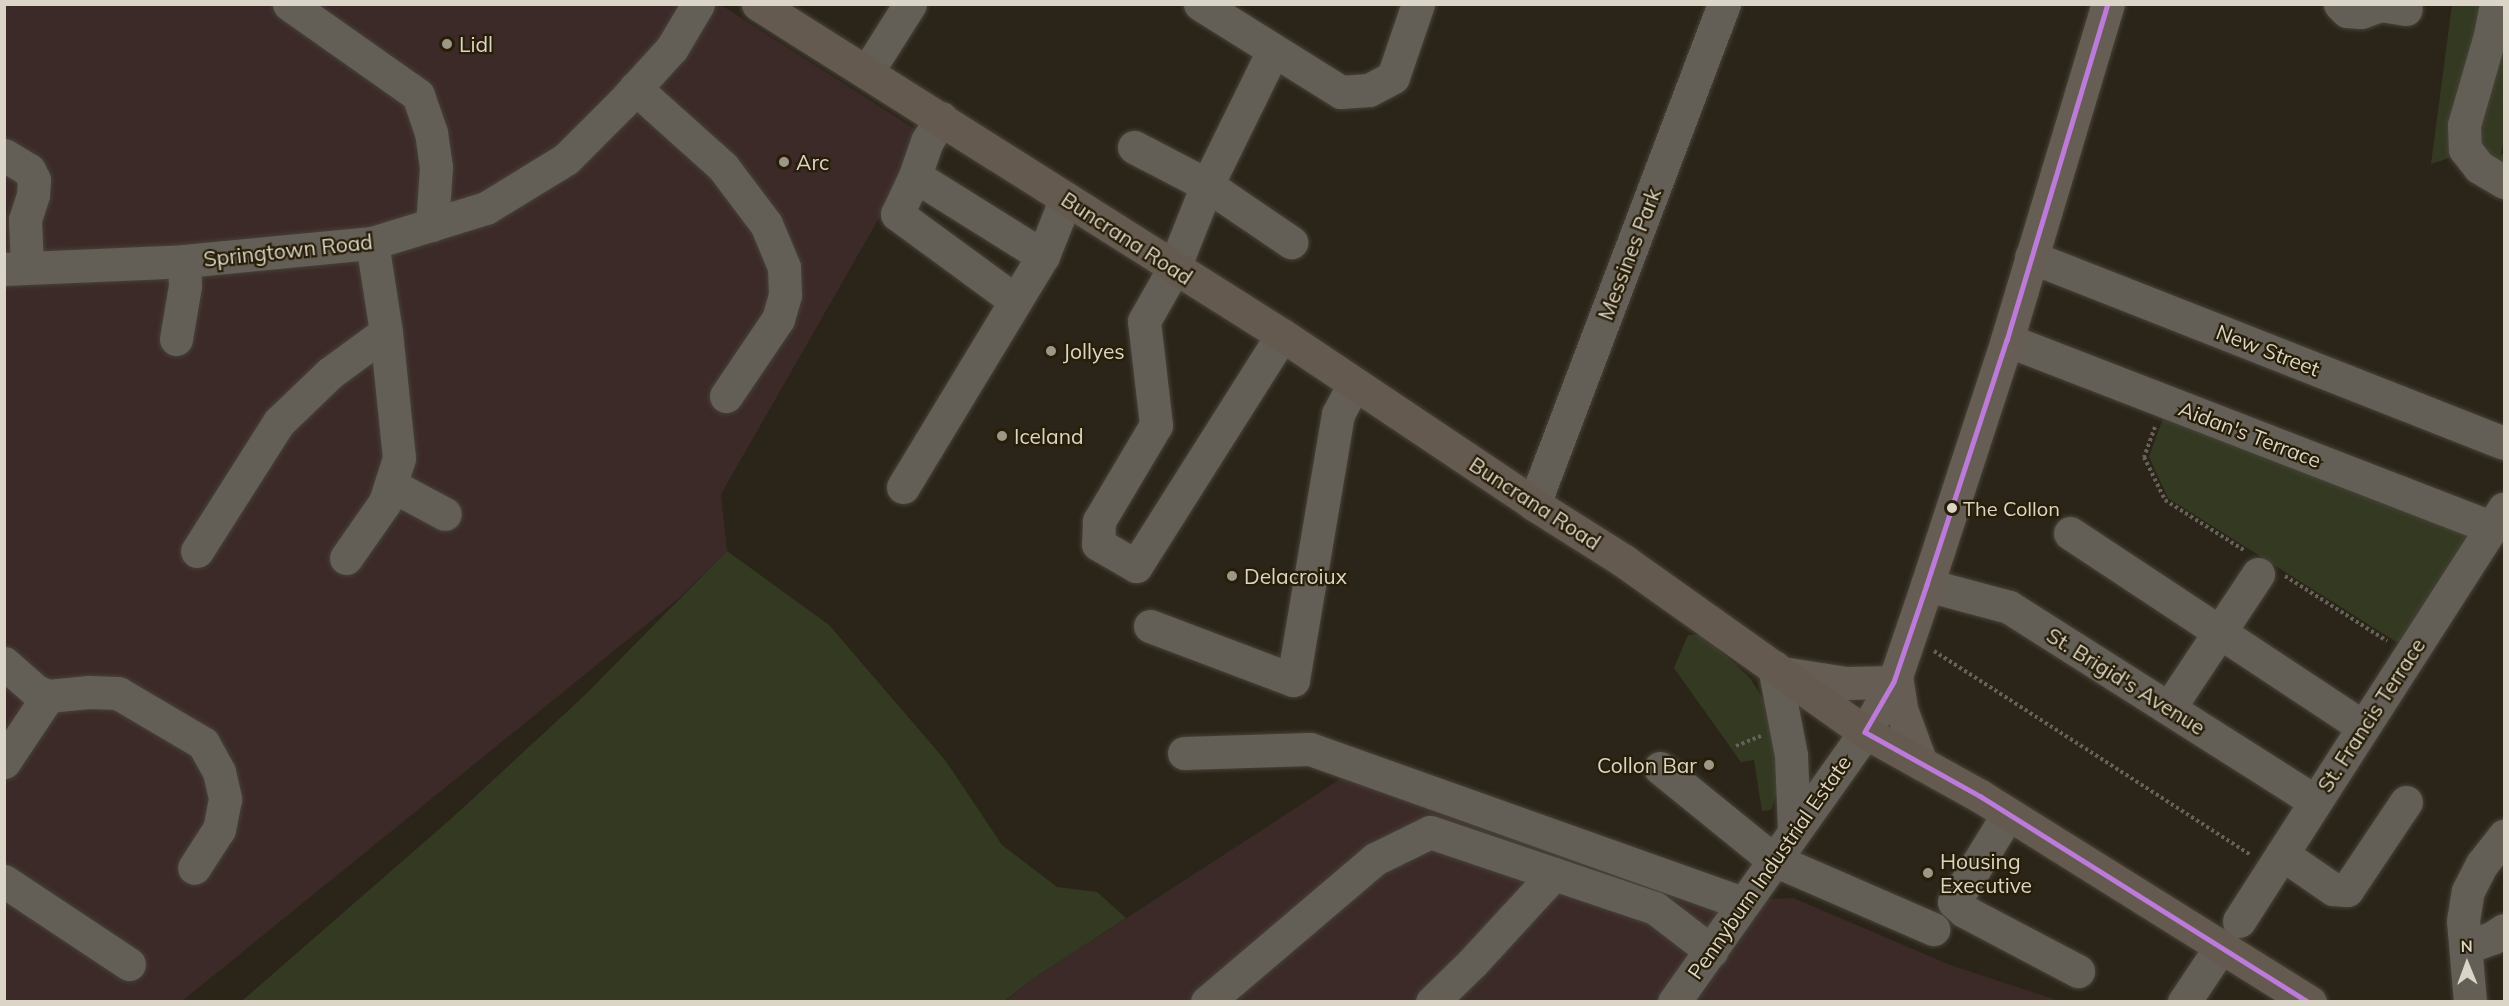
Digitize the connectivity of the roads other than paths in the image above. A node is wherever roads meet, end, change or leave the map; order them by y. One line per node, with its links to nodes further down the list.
1 (289, 4): 18 (street)
2 (698, 4): 14 (street, Springtown Road)
3 (758, 4): 13 (highway, Buncrana Road)
4 (910, 4): 13 (street)
5 (1200, 4): 12 (street)
6 (1418, 4): 12 (street)
7 (1724, 4): 43 (street, Messines Park)
8 (2108, 4): 29 (main road)
9 (2340, 4): 11 (street)
10 (2496, 4): 20 (street)
11 (2406, 9)
12 (1273, 51): 21 (street)
13 (867, 72): 15 (highway, Buncrana Road)
14 (635, 88): 23 (street, Springtown Road); 39 (street)
15 (941, 118): 19 (street); 22 (highway, Buncrana Road)
16 (1134, 147): 21 (street)
17 (4, 155): 24 (street)
18 (435, 167): 23 (street); 25 (street)
19 (915, 176): 28 (street); 33 (street)
20 (2505, 182)
21 (1207, 184): 26 (street); 32 (street)
22 (1066, 198): 28 (street); 32 (highway, Buncrana Road)
23 (470, 213): 25 (street, Springtown Road)
24 (15, 214): 31 (street)
25 (432, 225): 27 (street, Springtown Road)
26 (1291, 242)
27 (372, 243): 30 (street, Springtown Road); 34 (street)
28 (1043, 256): 33 (street)
29 (2031, 257): 37 (main road); 40 (street, New Street)
30 (184, 261): 31 (street, Springtown Road); 36 (street)
31 (16, 268)
32 (1174, 268): 35 (highway, Buncrana Road); 35 (street)
33 (1016, 301): 42 (street)
34 (386, 332): 41 (street); 47 (street)
35 (1282, 335): 38 (highway, Buncrana Road)
36 (176, 339)
37 (2007, 340): 45 (street, Aidan's Terrace); 50 (main road)
38 (1354, 384): 43 (highway, Buncrana Road); 51 (street)
39 (726, 396)
40 (2505, 443)
41 (391, 485): 44 (street); 48 (street)
42 (903, 487)
43 (1534, 504): 54 (highway, Buncrana Road)
44 (445, 514)
45 (2499, 518): 58 (street, St. Francis Terrace)
46 (2070, 533): 52 (street)
47 (197, 551)
48 (346, 558)
49 (2264, 568): 52 (street)
50 (1927, 585): 55 (main road); 57 (street, St. Brigid's Avenue)
51 (1150, 626)
52 (2220, 632): 57 (street); 58 (street)
53 (5, 666): 56 (street)
54 (1778, 670): 55 (main road); 59 (highway, Buncrana Road); 67 (street)
55 (1895, 679): 59 (main road); 62 (main road)
56 (48, 696): 61 (street); 71 (street)
57 (2169, 708): 64 (street, St. Brigid's Avenue)
58 (2363, 727): 64 (street, St. Francis Terrace)
59 (1865, 732): 62 (highway, Buncrana Road); 67 (street, Pennyburn Industrial Estate)
60 (1184, 753): 74 (street)
61 (4, 762)
62 (1921, 763): 66 (highway, Buncrana Road)
63 (1660, 768): 69 (street)
64 (2315, 801): 70 (street, St. Francis Terrace)
65 (2406, 802): 70 (street)
66 (2008, 814): 77 (highway, Buncrana Road); 81 (street)
67 (1794, 829): 69 (street, Pennyburn Industrial Estate)
68 (2505, 836): 78 (street)
69 (1773, 859): 74 (street, Pennyburn Industrial Estate); 75 (street)
70 (2278, 862): 77 (street, St. Francis Terrace)
71 (194, 868)
72 (1554, 874): 79 (street); 83 (street); 84 (street)
73 (4, 881): 80 (street)
74 (1742, 903): 79 (street, Pennyburn Industrial Estate)
75 (1933, 929)
76 (2505, 930): 78 (street)
77 (2231, 933): 82 (highway, Buncrana Road); 86 (street, St. Francis Terrace)
78 (2467, 947): 87 (street)
79 (1711, 951): 85 (street, Pennyburn Industrial Estate)
80 (129, 964)
81 (2078, 971)
82 (2299, 998)
83 (1207, 1002)
84 (1432, 1002)
85 (1674, 1002)
86 (2184, 1002)
87 (2470, 1002)

